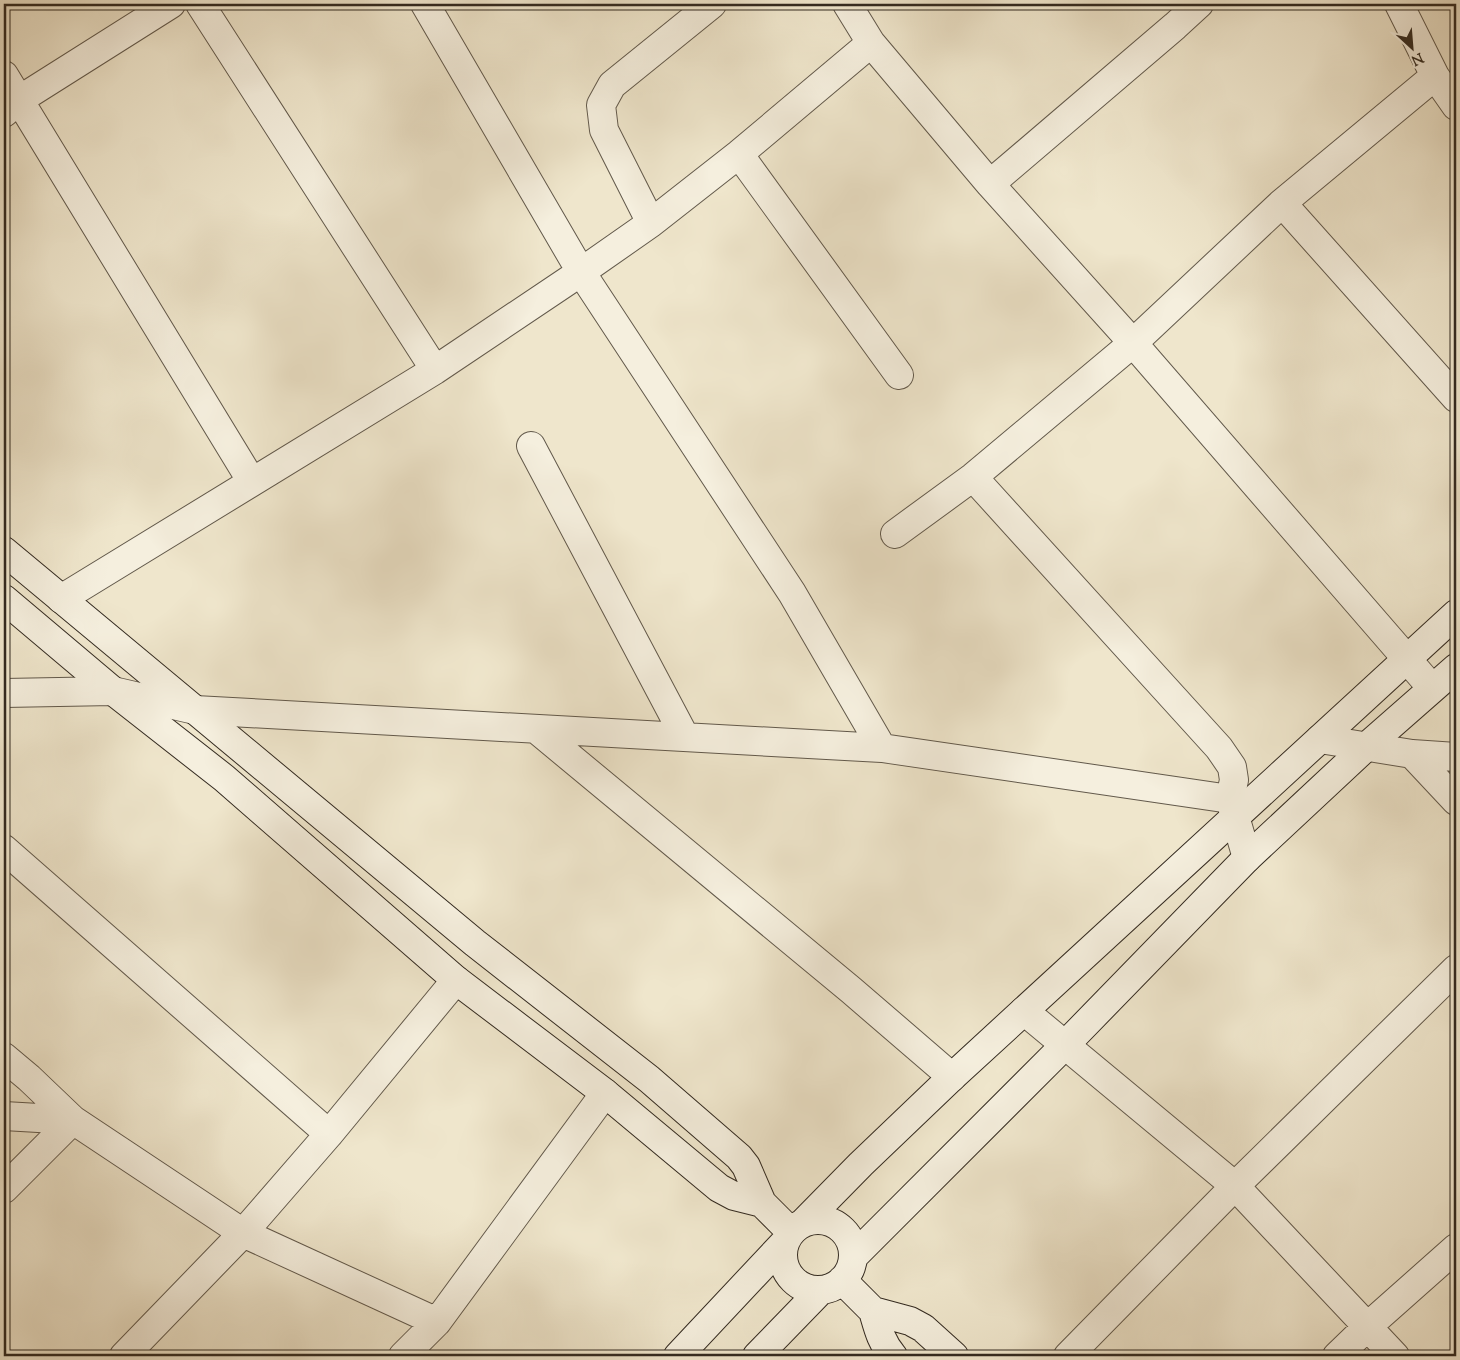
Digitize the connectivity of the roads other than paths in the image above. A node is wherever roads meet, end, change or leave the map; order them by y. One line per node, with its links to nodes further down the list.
1 (171, 4): 11 (street)
2 (200, 4): 19 (street)
3 (425, 4): 17 (street)
4 (712, 4): 16 (street)
5 (847, 4): 8 (street)
6 (1198, 4): 14 (street)
7 (1399, 4): 10 (street)
8 (871, 43): 13 (street); 14 (street)
9 (4, 75): 11 (street)
10 (1435, 76): 12 (street); 15 (street)
11 (11, 106): 24 (street)
12 (1456, 106)
13 (739, 154): 16 (street); 20 (street)
14 (990, 184): 18 (street)
15 (1282, 203): 18 (street); 21 (street)
16 (652, 223): 17 (street)
17 (581, 272): 19 (street); 40 (street)
18 (1133, 344): 23 (street); 30 (street)
19 (435, 370): 24 (street)
20 (899, 375)
21 (1456, 398)
22 (531, 446): 37 (street)
23 (973, 478): 25 (street); 44 (street)
24 (252, 482): 28 (street)
25 (895, 534)
26 (4, 551): 28 (street)
27 (4, 599): 33 (street)
28 (61, 599): 35 (street)
29 (1456, 614): 30 (street)
30 (1407, 659): 32 (street); 38 (street)
31 (1456, 668): 32 (street)
32 (1432, 688): 39 (street)
33 (113, 691): 34 (street); 35 (street); 48 (street)
34 (4, 693)
35 (195, 710): 36 (street); 59 (street)
36 (536, 729): 37 (street); 52 (street)
37 (685, 737): 40 (street)
38 (1320, 739): 39 (street); 44 (street)
39 (1366, 747): 41 (street); 46 (street)
40 (882, 748): 44 (street)
41 (1412, 754): 42 (street); 43 (street)
42 (1456, 757)
43 (1456, 802)
44 (1233, 808): 46 (street); 49 (street)
45 (4, 849): 56 (street)
46 (1247, 858): 50 (street)
47 (1456, 969): 57 (street)
48 (456, 980): 53 (street); 56 (street)
49 (1024, 1011): 50 (street); 52 (street)
50 (1065, 1045): 57 (street); 63 (street)
51 (4, 1057): 55 (street)
52 (952, 1077): 60 (street)
53 (605, 1093): 59 (street); 65 (street)
54 (4, 1116): 55 (street)
55 (72, 1120): 58 (street); 61 (street)
56 (329, 1134): 61 (street)
57 (1235, 1186): 66 (street); 73 (street)
58 (4, 1188)
59 (762, 1203): 60 (street)
60 (794, 1232): 63 (street); 63 (street); 69 (street)
61 (244, 1233): 65 (street); 67 (street)
62 (1456, 1248): 66 (street)
63 (839, 1276): 64 (street); 70 (street)
64 (873, 1311): 71 (street); 72 (street)
65 (437, 1322): 68 (street)
66 (1367, 1327): 74 (street); 75 (street)
67 (124, 1356)
68 (404, 1356)
69 (678, 1356)
70 (757, 1356)
71 (893, 1356)
72 (954, 1356)
73 (1068, 1356)
74 (1337, 1356)
75 (1395, 1356)

